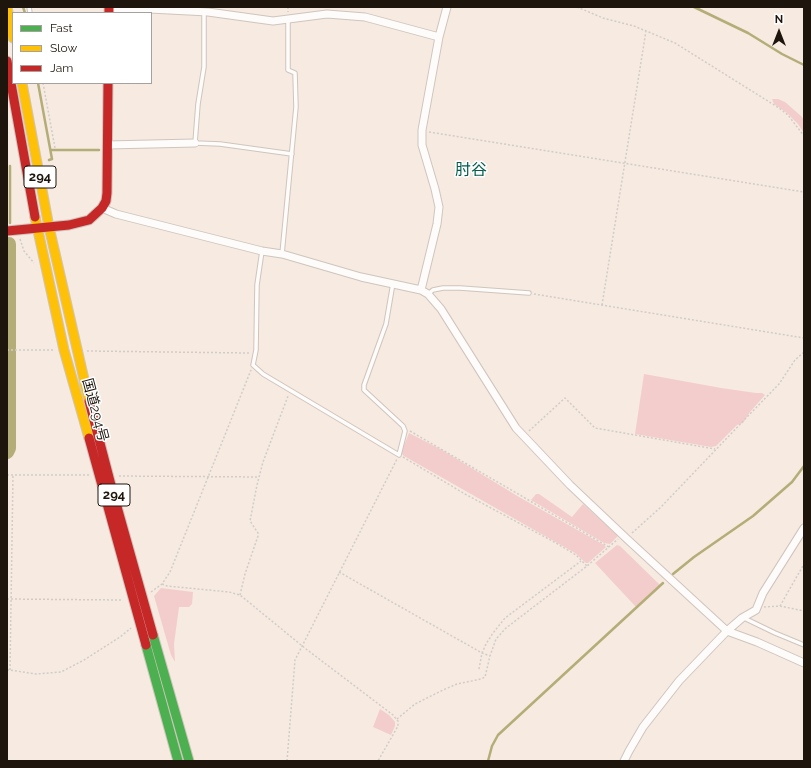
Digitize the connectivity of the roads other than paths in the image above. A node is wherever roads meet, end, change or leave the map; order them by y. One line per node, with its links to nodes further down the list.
1 (7, 7): 6 (main road)
2 (447, 7): 7 (street)
3 (109, 10): 4 (street)
4 (204, 12): 5 (street); 11 (lane)
5 (288, 20): 7 (street); 13 (lane)
6 (12, 33)
7 (439, 37): 21 (street)
8 (7, 61): 16 (main road, 国道294号 / 294)
9 (22, 84): 15 (main road, 国道294号 / 294)
10 (108, 84): 12 (main road)
11 (196, 143): 12 (street); 13 (lane)
12 (107, 145): 14 (main road)
13 (292, 154): 19 (lane)
14 (102, 208): 15 (main road); 18 (street)
15 (49, 227): 16 (main road); 29 (main road, 国道294号 / 294)
16 (37, 228): 17 (main road); 28 (main road, 国道294号 / 294)
17 (7, 231)
18 (262, 251): 19 (street); 20 (lane)
19 (282, 254): 20 (street)
20 (394, 283): 21 (street)
21 (424, 292): 22 (lane); 25 (street)
22 (529, 293)
23 (804, 528): 24 (street)
24 (743, 617): 25 (street); 26 (lane)
25 (727, 631): 27 (street); 30 (street)
26 (804, 645)
27 (804, 663)
28 (178, 761)
29 (189, 761)
30 (624, 761)

